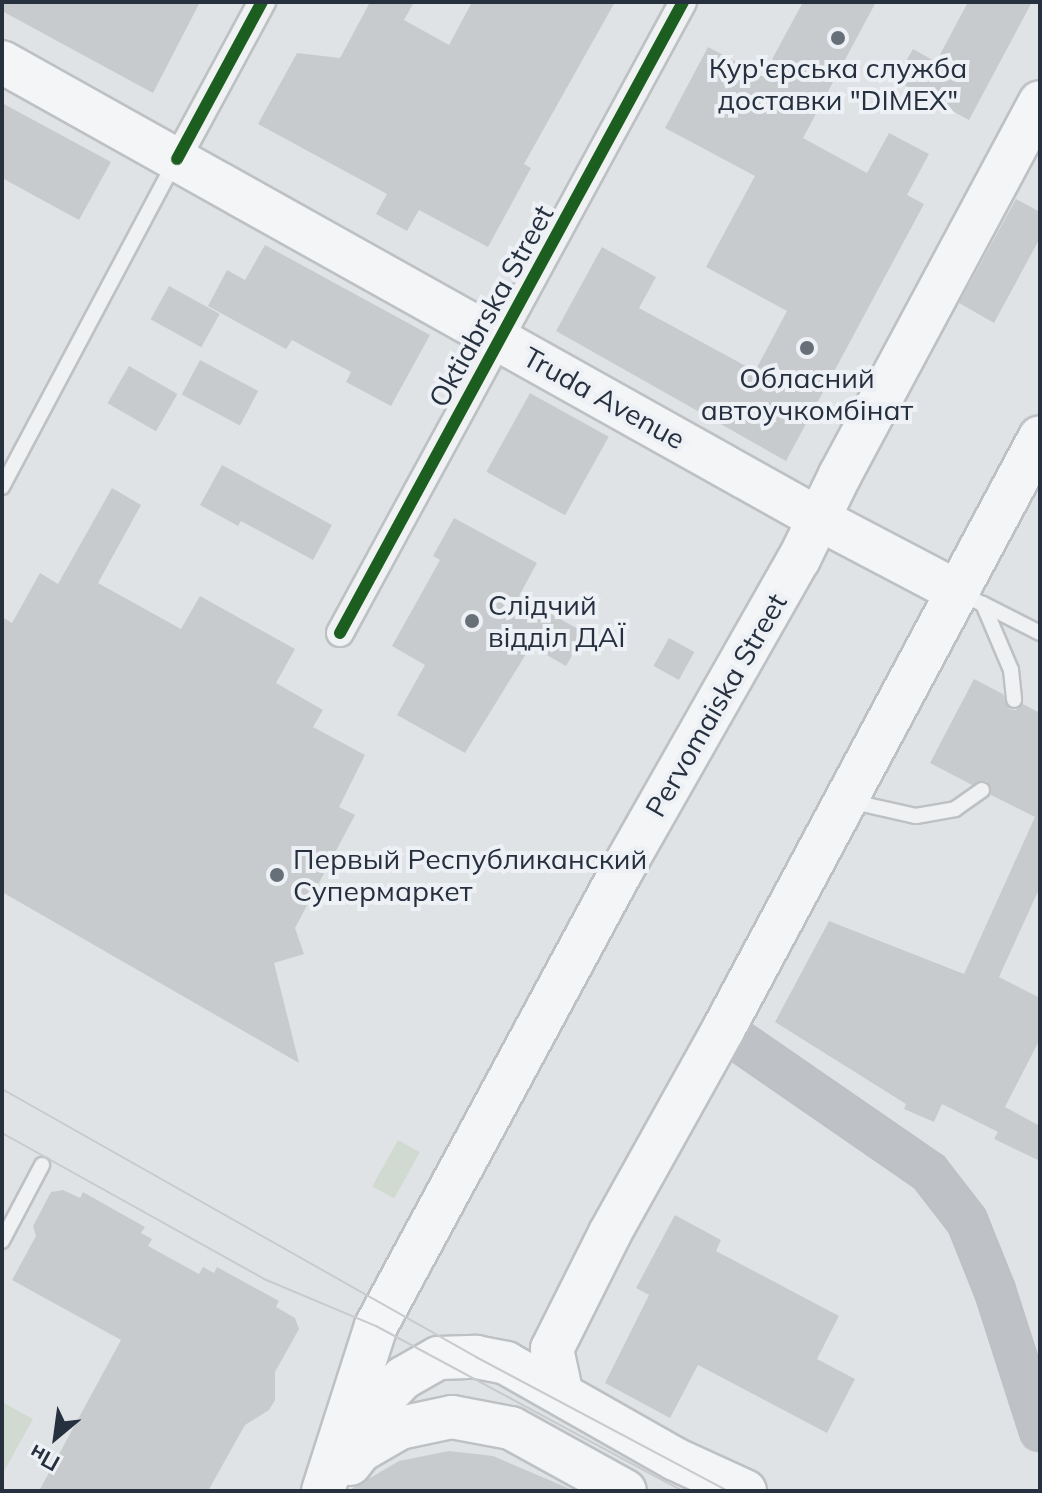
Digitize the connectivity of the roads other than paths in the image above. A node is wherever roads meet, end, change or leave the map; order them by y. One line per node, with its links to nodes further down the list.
1 (262, 2): 5 (street)
2 (683, 2): 6 (street, Oktiabrska Street)
3 (2, 62): 5 (main road, Truda Avenue)
4 (1040, 102): 9 (main road, Pervomaiska Street)
5 (177, 159): 6 (main road, Truda Avenue); 8 (lane)
6 (500, 340): 9 (main road, Truda Avenue); 11 (street, Oktiabrska Street)
7 (1040, 437): 10 (main road)
8 (2, 487)
9 (819, 519): 10 (main road, Truda Avenue); 21 (main road, Pervomaiska Street)
10 (970, 598): 12 (lane); 13 (lane); 15 (main road)
11 (340, 633)
12 (1040, 633)
13 (1014, 700)
14 (982, 790): 15 (lane)
15 (845, 801): 16 (main road)
16 (723, 1030): 19 (main road); 20 (main road)
17 (42, 1165): 18 (lane)
18 (2, 1241)
19 (561, 1391): 21 (main road); 23 (main road)
20 (1040, 1431)
21 (327, 1491): 22 (main road)
22 (625, 1491)
23 (745, 1491)

